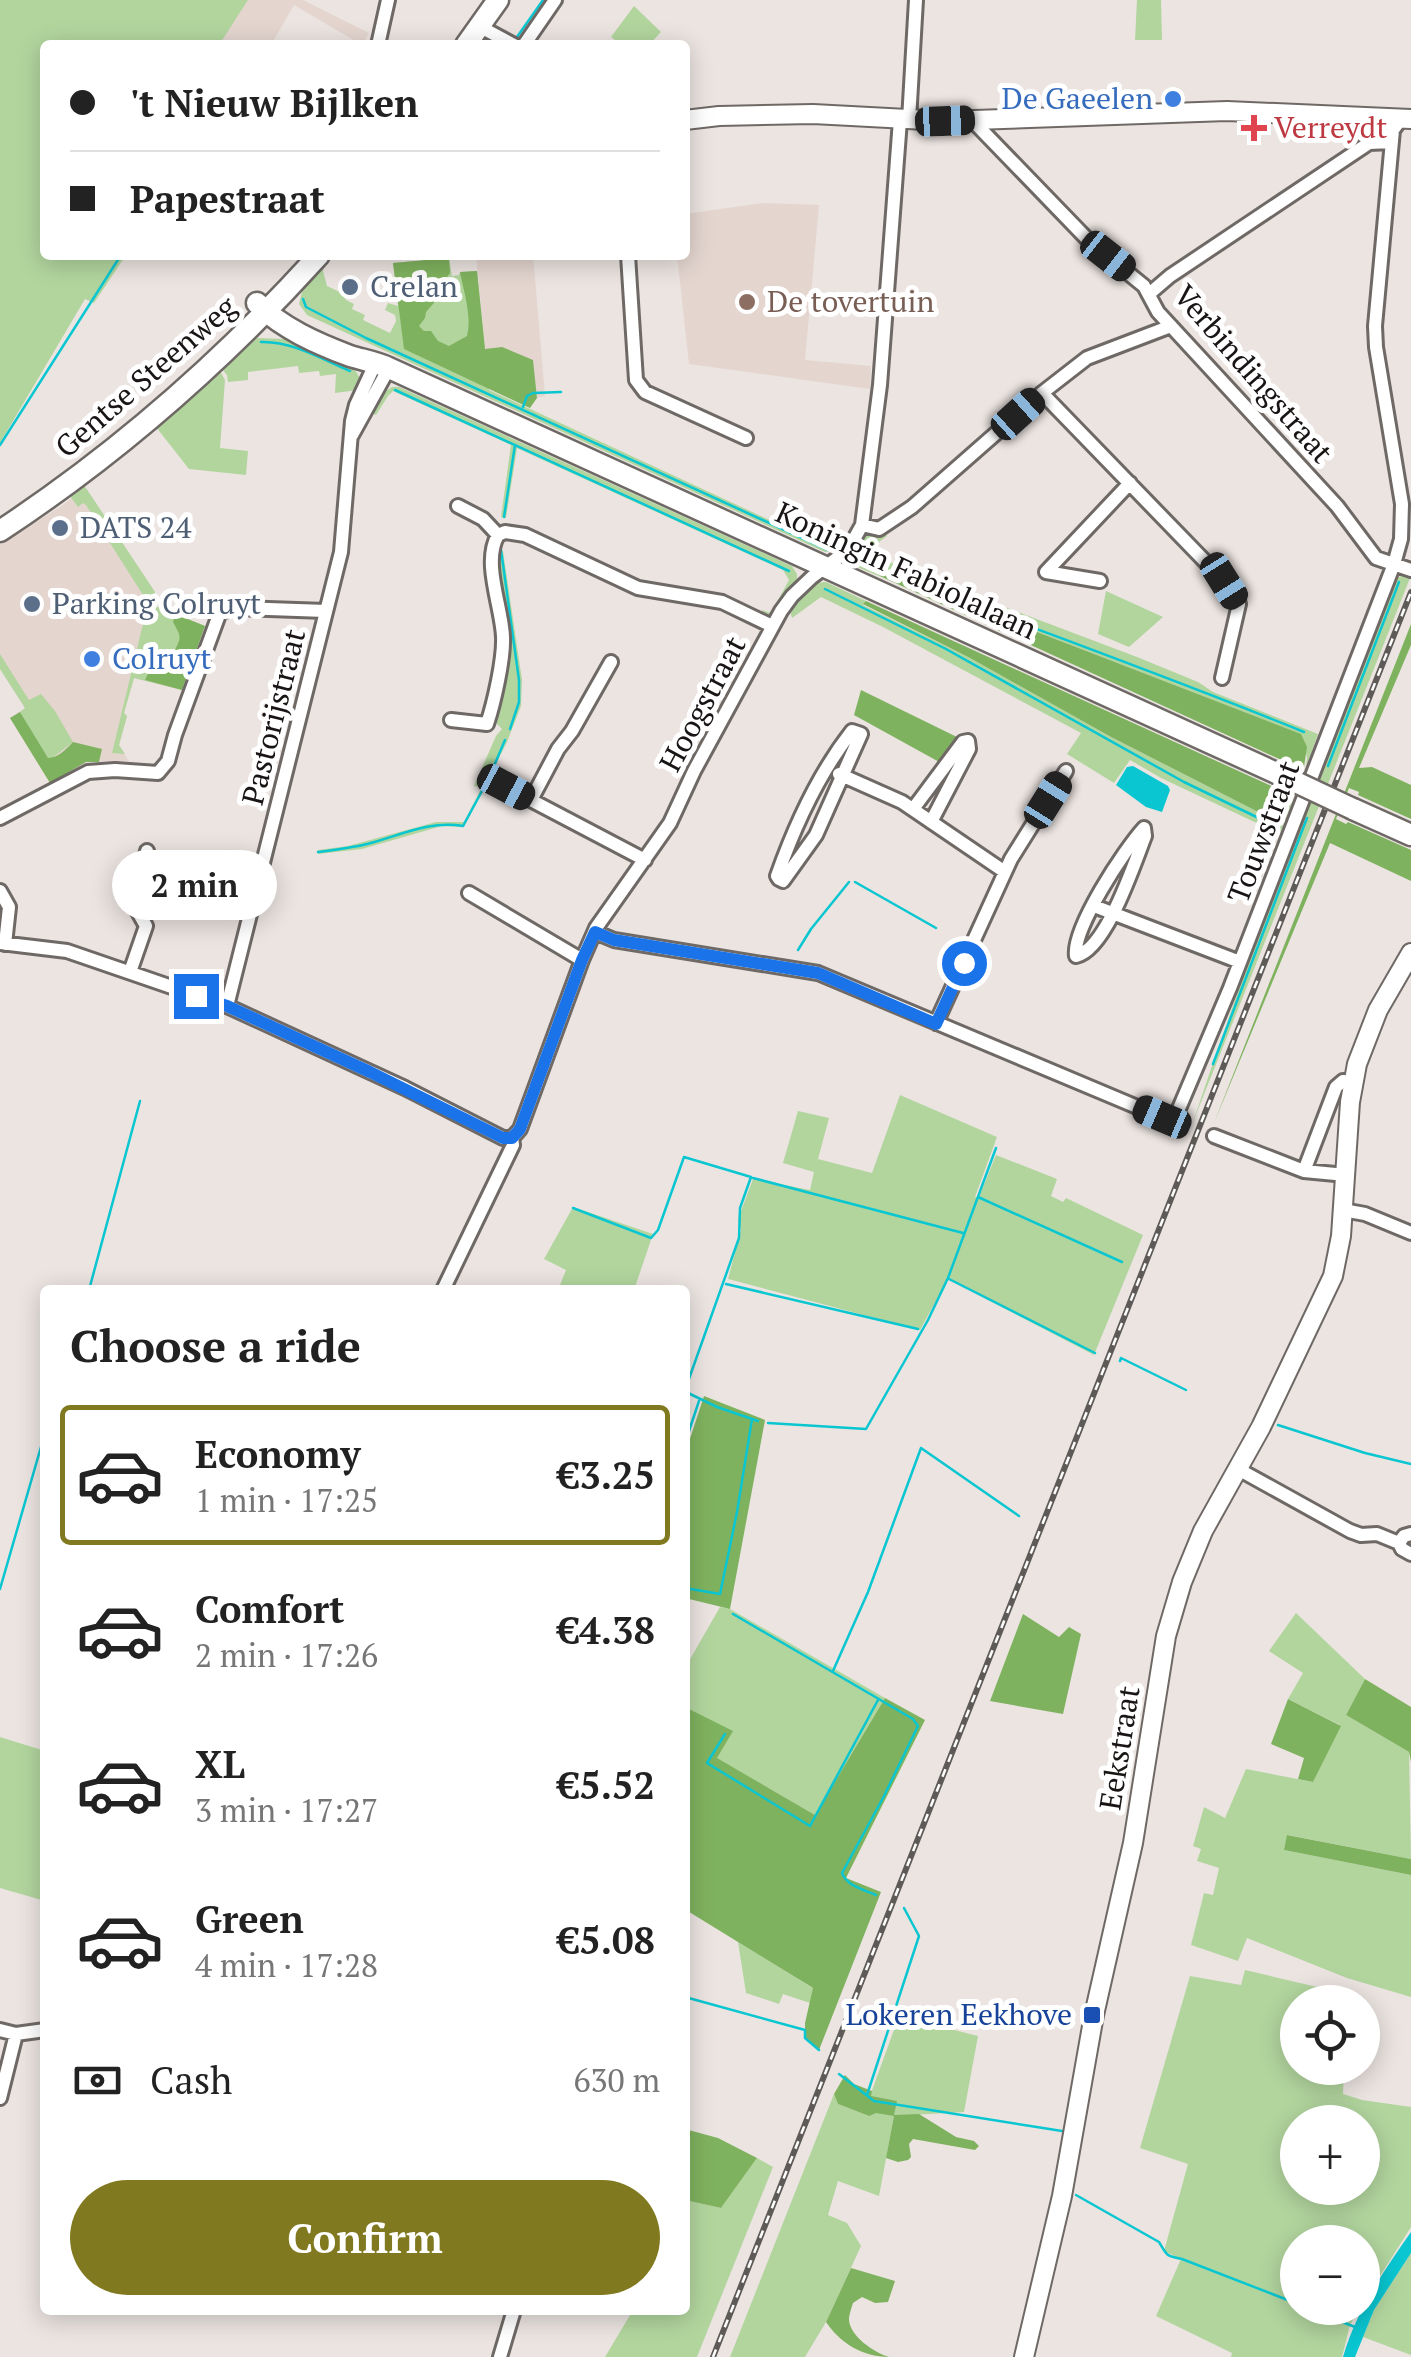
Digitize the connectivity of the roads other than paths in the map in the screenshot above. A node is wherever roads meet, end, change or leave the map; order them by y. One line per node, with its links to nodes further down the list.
1 (388, 0): 6 (street)
2 (498, 0): 7 (main road)
3 (509, 0): 8 (main road)
4 (554, 0): 9 (street)
5 (916, 0): 12 (street)
6 (379, 40)
7 (476, 40)
8 (476, 40)
9 (527, 40)
10 (1406, 118): 13 (street); 14 (street, Touwstraat)
11 (690, 119): 12 (street)
12 (904, 120): 13 (street); 27 (street)
13 (972, 120): 18 (street, Verbindingstraat)
14 (1392, 142): 18 (street); 31 (street, Touwstraat)
15 (299, 260): 19 (main road, Gentse Steenweg)
16 (313, 260): 19 (main road, Gentse Steenweg)
17 (628, 260): 23 (street)
18 (1149, 294): 20 (street, Verbindingstraat)
19 (266, 302): 21 (main road, Koningin Fabiolalaan); 26 (main road, Gentse Steenweg); 28 (main road, Gentse Steenweg)
20 (1171, 326): 22 (street); 31 (street, Verbindingstraat)
21 (383, 365): 30 (main road, Koningin Fabiolalaan); 36 (street, Pastorijstraat)
22 (1042, 393): 24 (street); 27 (street)
23 (746, 438)
24 (1130, 484): 34 (street); 39 (street)
25 (458, 506): 29 (street)
26 (0, 517)
27 (862, 525): 32 (street, Hoogstraat)
28 (0, 531)
29 (498, 535): 37 (street); 40 (street)
30 (800, 555): 32 (main road, Koningin Fabiolalaan); 35 (street)
31 (1394, 564): 33 (street, Verbindingstraat); 63 (street, Touwstraat)
32 (826, 567): 35 (street, Hoogstraat); 51 (main road, Koningin Fabiolalaan, bridge)
33 (1411, 570)
34 (1100, 581)
35 (792, 596): 37 (street, Hoogstraat)
36 (326, 611): 47 (street); 65 (street, Pastorijstraat)
37 (772, 626): 53 (street, Hoogstraat)
38 (611, 662): 45 (street)
39 (1222, 678)
40 (451, 720)
41 (827, 768): 43 (street); 43 (street); 49 (street)
42 (1066, 771): 54 (street)
43 (843, 776): 46 (street); 50 (street)
44 (506, 787): 45 (street)
45 (531, 800): 53 (street)
46 (913, 810): 48 (street); 48 (street)
47 (0, 818)
48 (931, 822): 54 (street)
49 (796, 824): 50 (street); 50 (street)
50 (816, 835)
51 (1411, 835)
52 (146, 851): 64 (street)
53 (645, 860): 59 (street, Hoogstraat)
54 (1005, 872): 66 (street)
55 (0, 891): 60 (street)
56 (469, 894): 62 (street)
57 (1094, 906): 58 (street); 58 (street); 58 (street)
58 (1113, 914): 63 (street)
59 (595, 932): 62 (street, Hoogstraat); 66 (street)
60 (3, 943): 64 (street)
61 (1411, 954): 67 (street, Eekstraat)
62 (582, 960): 69 (street, Hoogstraat)
63 (1240, 962): 66 (street, Touwstraat)
64 (130, 972): 65 (street)
65 (227, 1006): 69 (street)
66 (936, 1024)
67 (1353, 1082): 70 (street, Eekstraat); 71 (street, Eekstraat)
68 (1214, 1136): 70 (street)
69 (512, 1138): 74 (street, Hoogstraat)
70 (1304, 1171): 71 (street)
71 (1346, 1175): 72 (street, Eekstraat)
72 (1343, 1210): 73 (street); 75 (street, Eekstraat)
73 (1411, 1233)
74 (444, 1285)
75 (1238, 1470): 77 (street); 85 (street, Eekstraat)
76 (1411, 1534): 77 (street)
77 (1399, 1543): 78 (street)
78 (1411, 1554)
79 (0, 2030): 81 (street)
80 (40, 2031): 81 (street)
81 (16, 2034): 82 (street)
82 (0, 2098)
83 (513, 2315): 84 (street)
84 (500, 2357)
85 (1024, 2357)

